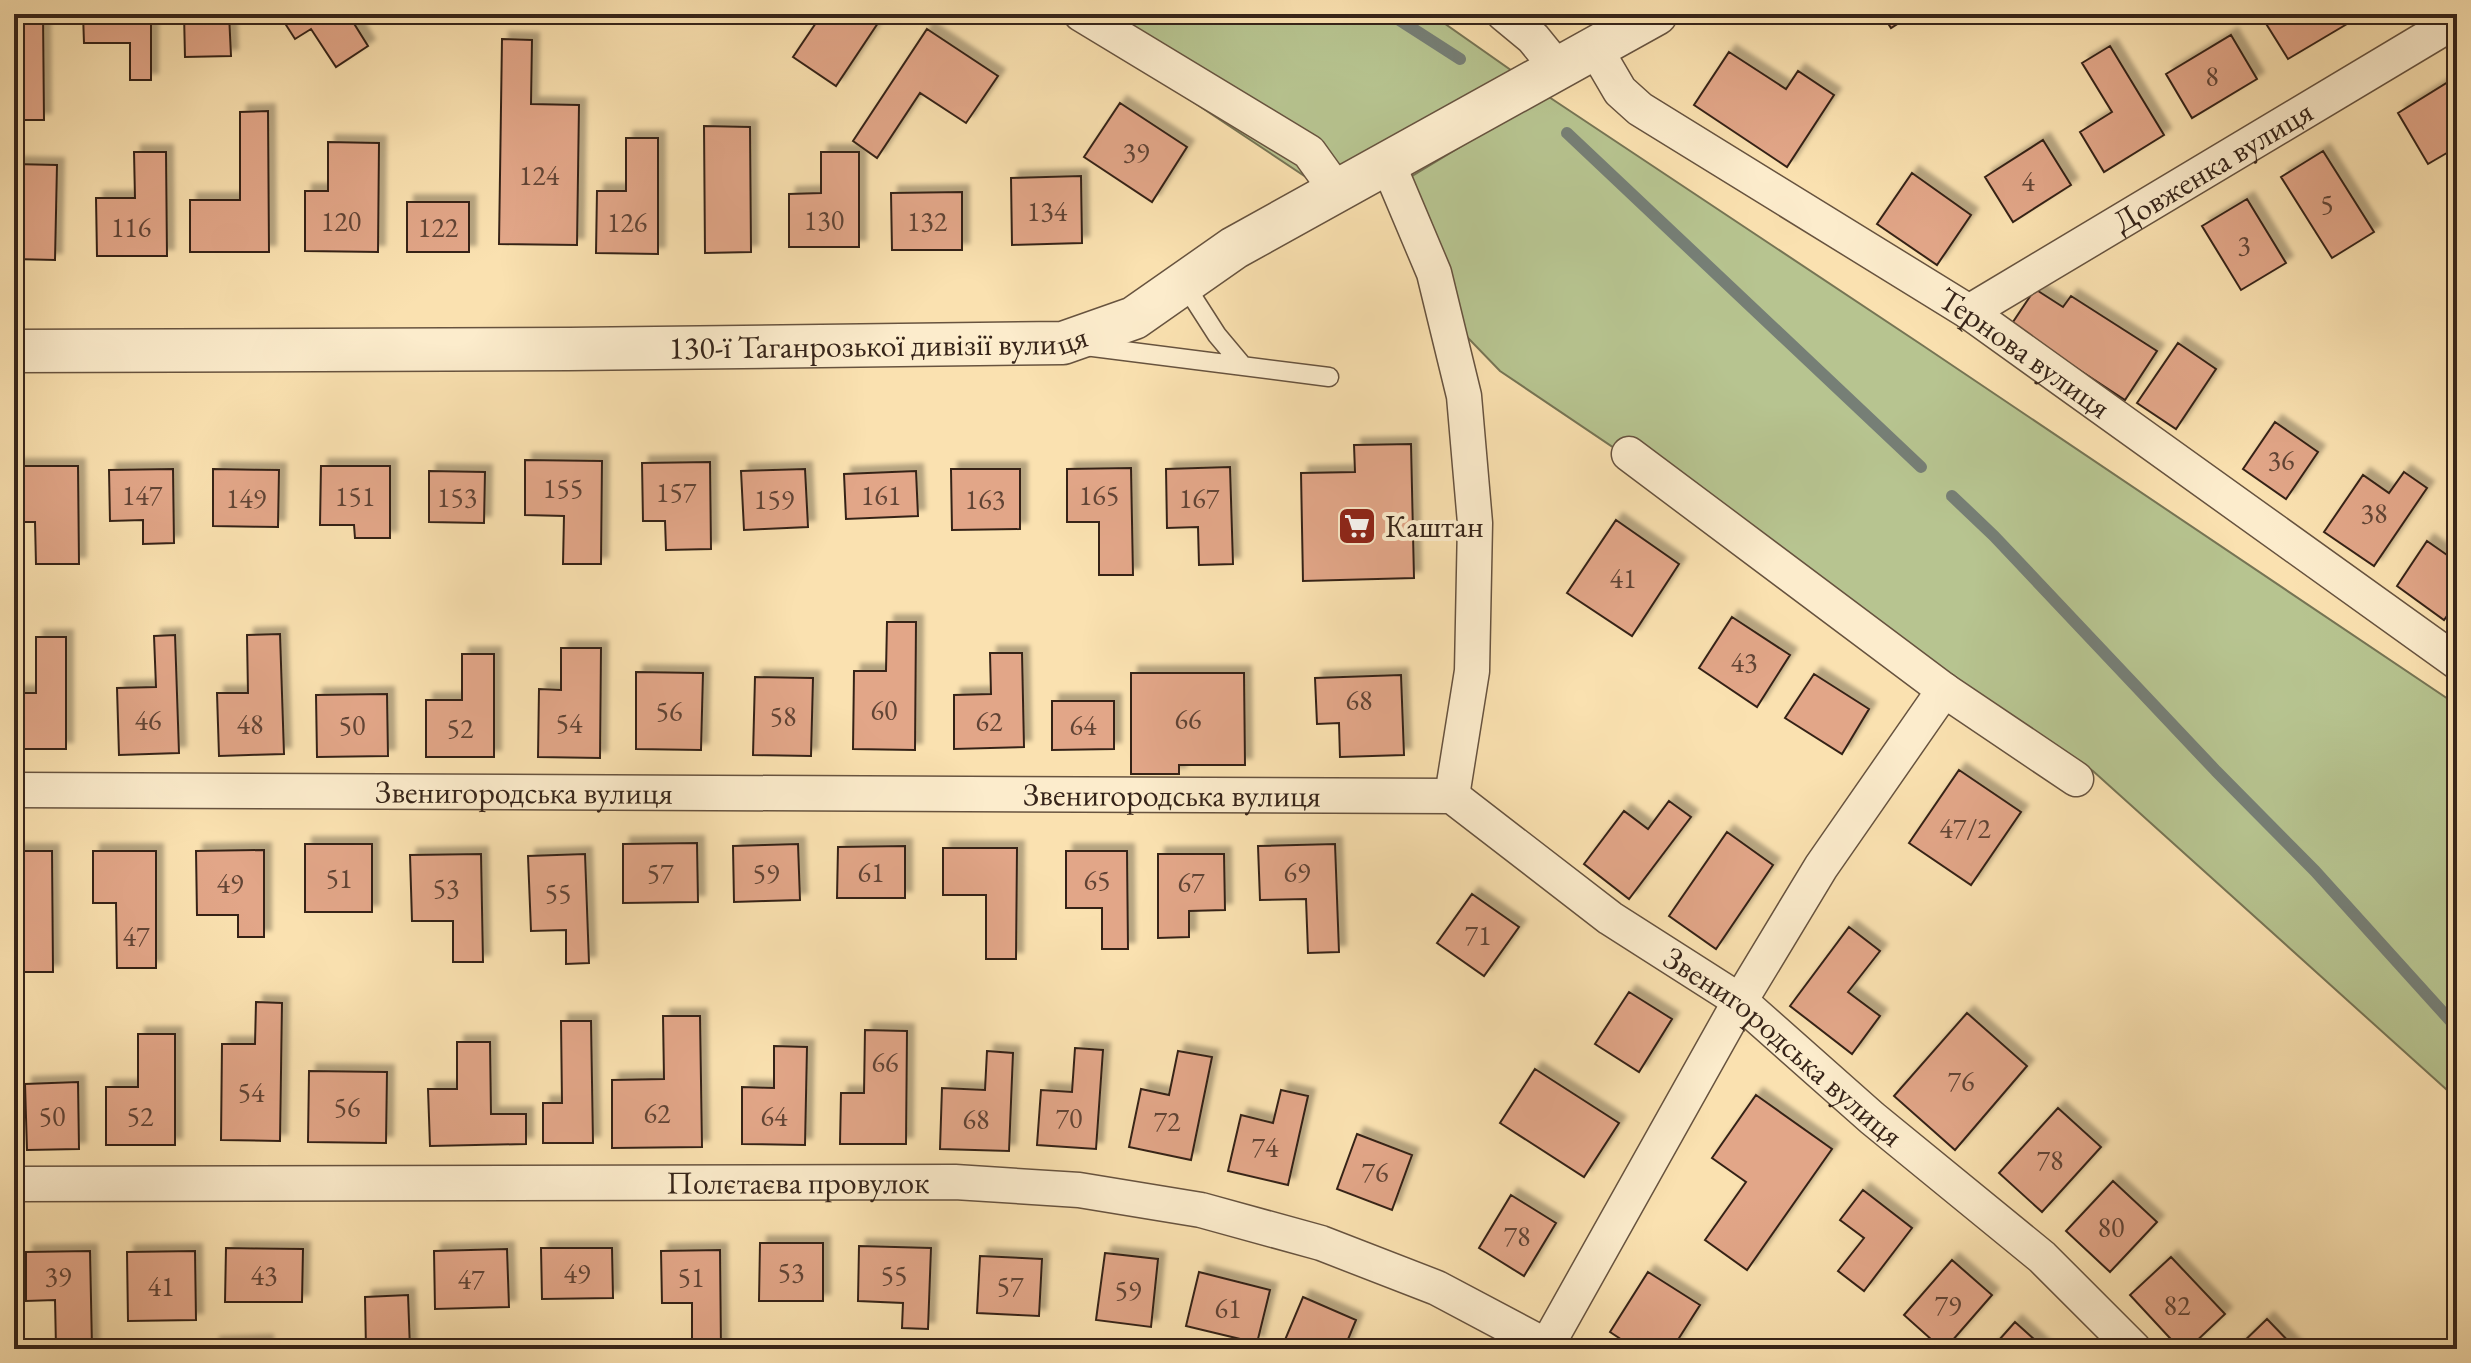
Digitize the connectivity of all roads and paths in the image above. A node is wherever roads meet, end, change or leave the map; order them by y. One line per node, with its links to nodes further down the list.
1 (1081, 14): 8 (street)
2 (1504, 14): 6 (street)
3 (1656, 14): 5 (street, 130-ї Таганрозької дивізії вулиця)
4 (2457, 20): 10 (street, Довженка вулиця)
5 (1596, 50): 6 (street, 130-ї Таганрозької дивізії вулиця); 10 (street, Тернова вулиця)
6 (1559, 70): 7 (street, 130-ї Таганрозької дивізії вулиця)
7 (1388, 164): 8 (street, 130-ї Таганрозької дивізії вулиця); 20 (street)
8 (1337, 191): 9 (street, 130-ї Таганрозької дивізії вулиця)
9 (1183, 282): 11 (street, 130-ї Таганрозької дивізії вулиця); 13 (lane)
10 (1969, 312): 16 (street, Тернова вулиця)
11 (1063, 343): 12 (street, 130-ї Таганрозької дивізії вулиця); 13 (lane)
12 (14, 351)
13 (1243, 366): 14 (lane)
14 (1329, 377)
15 (1629, 454): 17 (street)
16 (2457, 662)
17 (1944, 690): 18 (street); 21 (street)
18 (2076, 779)
19 (14, 790): 20 (street, Звенигородська вулиця)
20 (1452, 796): 21 (street, Звенигородська вулиця)
21 (1740, 1001): 23 (street); 24 (street, Звенигородська вулиця)
22 (14, 1184): 23 (street, Полєтаєва провулок)
23 (1548, 1348)
24 (2134, 1349)

